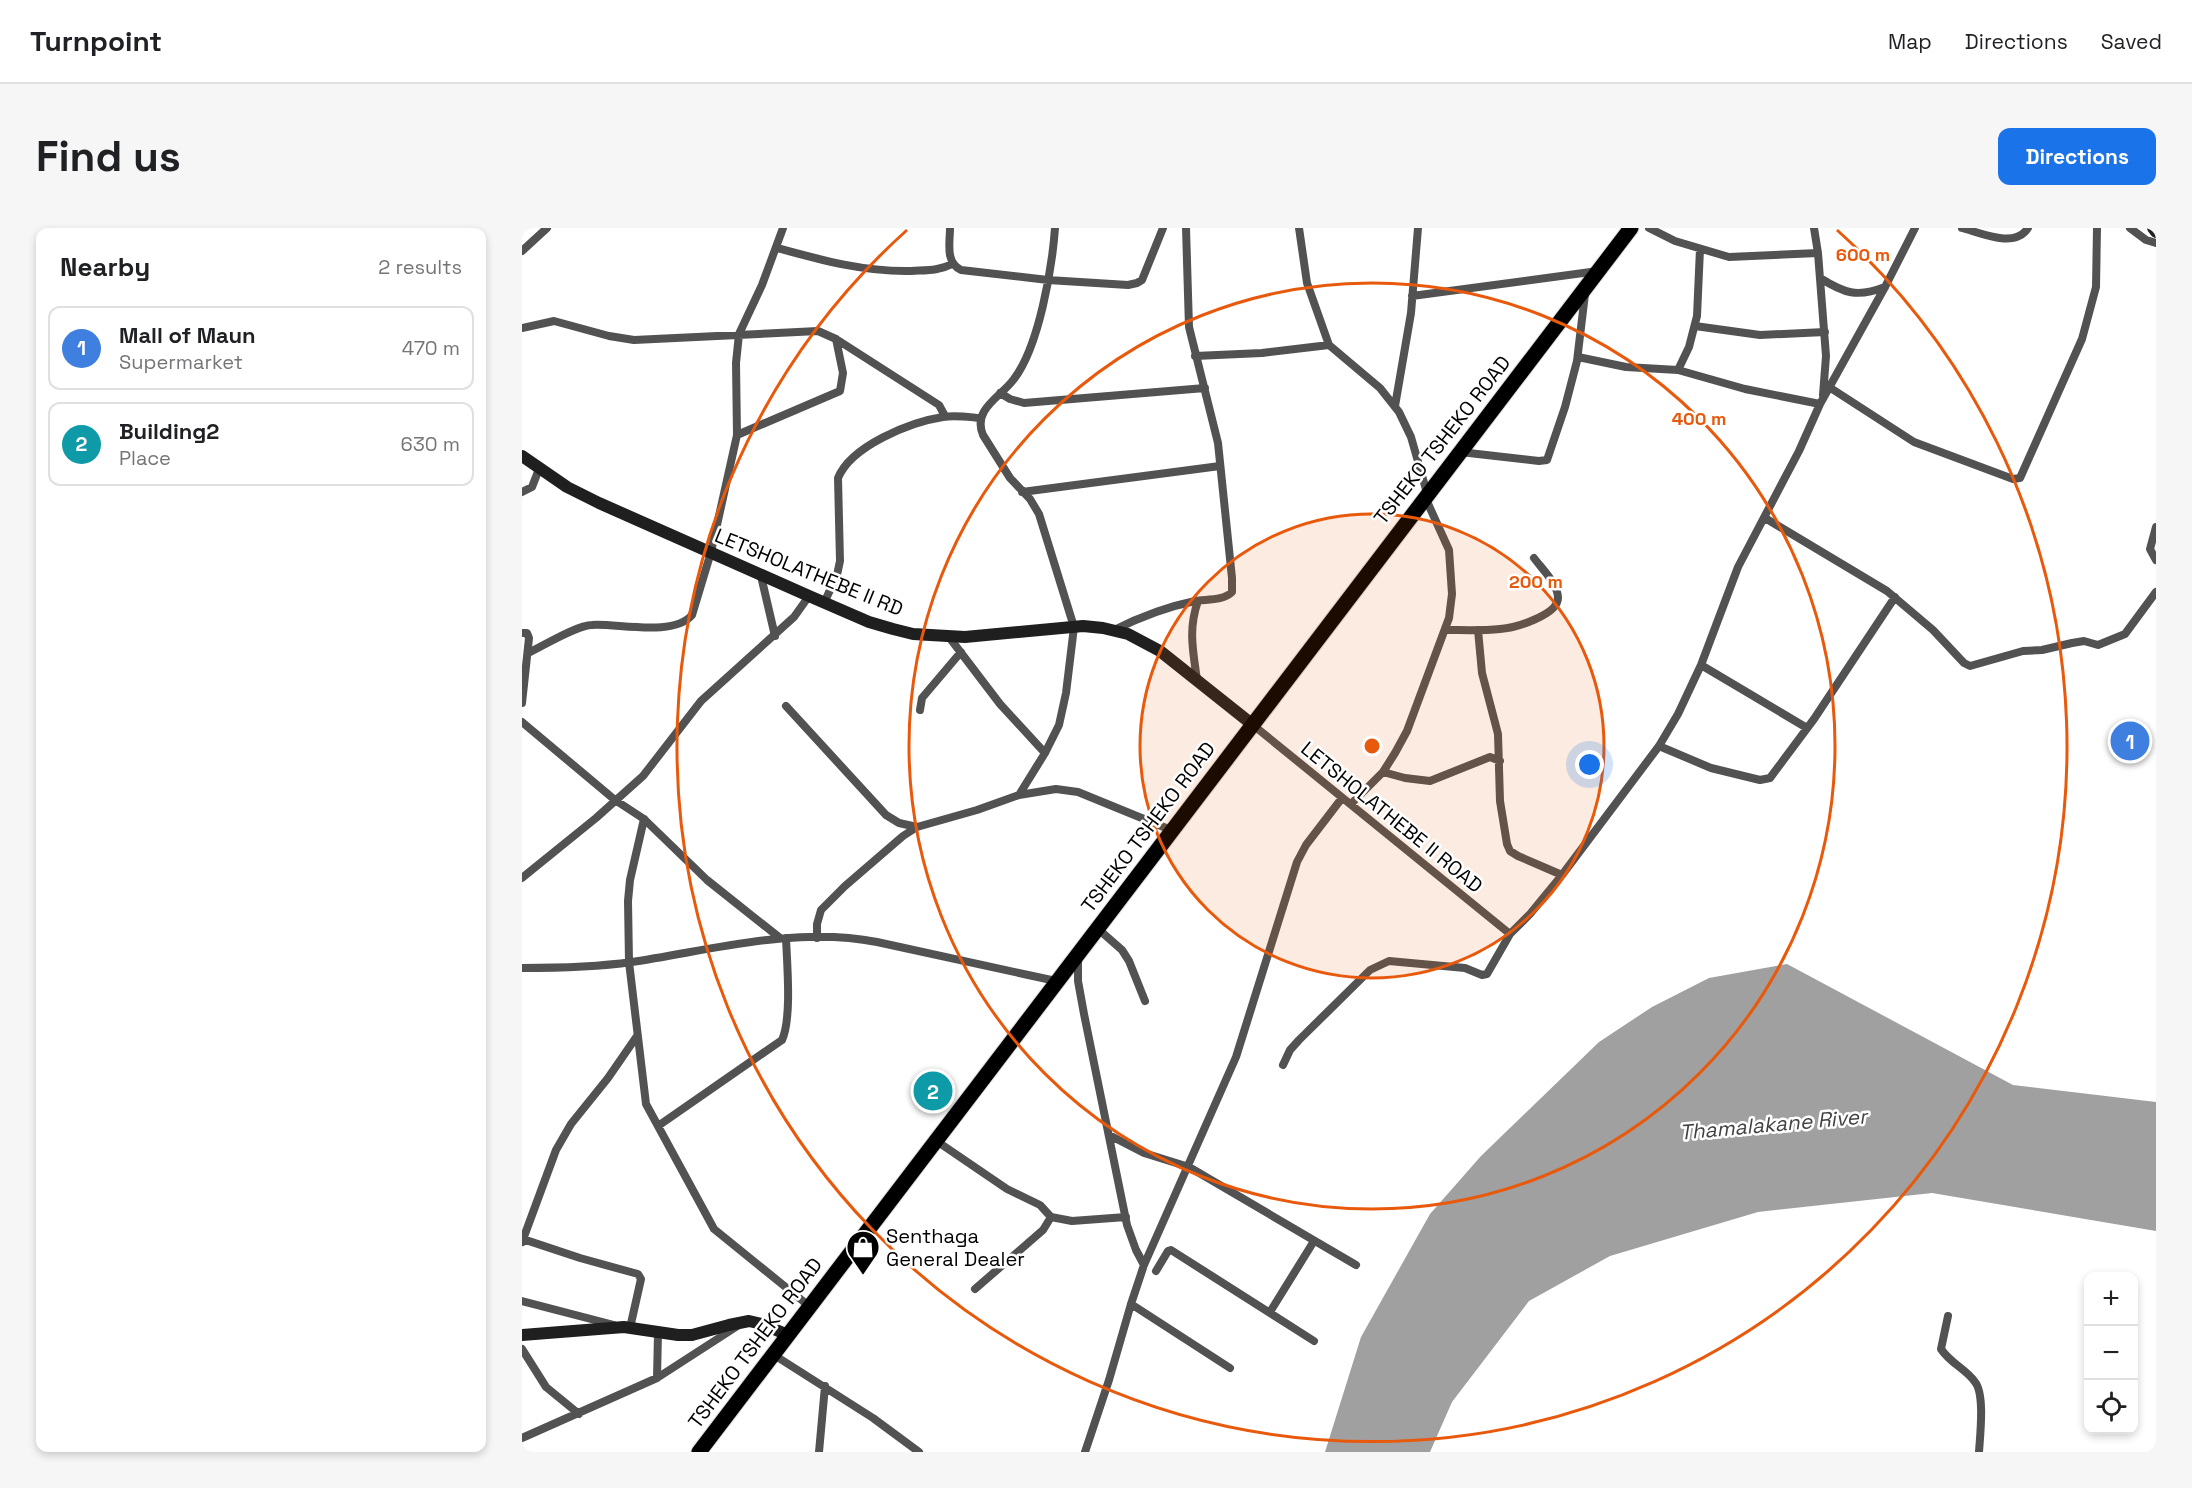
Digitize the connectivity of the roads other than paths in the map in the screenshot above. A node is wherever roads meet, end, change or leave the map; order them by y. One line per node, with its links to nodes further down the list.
1 (547, 228): 20 (street)
2 (783, 228): 18 (street)
3 (950, 228): 22 (street)
4 (1055, 228): 25 (street)
5 (1163, 228): 25 (street)
6 (1186, 228): 35 (street)
7 (1300, 228): 34 (street)
8 (1418, 228): 28 (street)
9 (1630, 228): 23 (highway, TSHEKO TSHEKO ROAD)
10 (1649, 228): 19 (street)
11 (1814, 228): 21 (street)
12 (1915, 228): 27 (street)
13 (1962, 228): 14 (street)
14 (2028, 228)
15 (2097, 228): 38 (street)
16 (2130, 228): 17 (street)
17 (2156, 243)
18 (777, 248): 22 (street); 32 (street)
19 (1700, 249): 21 (street); 29 (street)
20 (522, 251)
21 (1818, 253): 24 (street)
22 (952, 264): 25 (street)
23 (1598, 271): 26 (highway, TSHEKO TSHEKO ROAD); 28 (street)
24 (1820, 278): 27 (street); 31 (street)
25 (1048, 280): 40 (street)
26 (1585, 287): 36 (street); 46 (highway, TSHEKO TSHEKO ROAD)
27 (1886, 287): 38 (street)
28 (1412, 297): 42 (street)
29 (1695, 326): 31 (street); 37 (street)
30 (522, 328): 32 (street)
31 (1825, 332): 41 (street)
32 (739, 334): 33 (street); 45 (street)
33 (836, 339): 43 (street); 45 (street)
34 (1329, 345): 35 (street); 42 (street)
35 (1195, 356): 39 (street)
36 (1578, 357): 37 (street); 46 (street)
37 (1678, 370): 41 (street)
38 (1829, 387): 41 (street)
39 (1205, 388): 40 (street); 48 (street)
40 (1000, 393): 44 (street)
41 (1821, 403): 53 (street)
42 (1395, 406): 52 (street)
43 (945, 416): 44 (street); 63 (street)
44 (980, 418): 51 (street)
45 (737, 435): 55 (street)
46 (1460, 452): 52 (highway, TSHEKO TSHEKO ROAD)
47 (522, 456): 49 (street, LETSHOLATHEBE II RD)
48 (1220, 466): 51 (street); 62 (street)
49 (539, 469): 50 (street); 55 (street, LETSHOLATHEBE II RD)
50 (522, 492)
51 (1022, 492): 64 (street)
52 (1426, 495): 66 (street); 79 (highway, TSHEKO TSHEKO ROAD)
53 (1765, 518): 61 (street); 73 (street)
54 (2156, 527): 57 (street)
55 (711, 552): 58 (street, LETSHOLATHEBE II RD); 72 (street)
56 (1534, 558): 67 (street)
57 (2156, 560)
58 (761, 576): 60 (street, LETSHOLATHEBE II RD); 69 (street)
59 (2156, 592): 61 (street)
60 (809, 596): 63 (street, LETSHOLATHEBE II RD); 69 (street)
61 (1895, 597): 80 (street)
62 (1198, 601): 65 (street); 74 (street)
63 (824, 603): 70 (street, LETSHOLATHEBE II RD)
64 (1074, 627): 65 (street, LETSHOLATHEBE II RD); 70 (street, LETSHOLATHEBE II RD); 82 (street)
65 (1113, 630): 74 (street, LETSHOLATHEBE II RD)
66 (1444, 630): 67 (street); 84 (street)
67 (1478, 630): 83 (street)
68 (522, 633): 72 (street)
69 (775, 636): 87 (street)
70 (949, 637): 71 (street)
71 (961, 652): 77 (street); 82 (street)
72 (528, 653): 75 (street)
73 (1701, 665): 80 (street); 81 (street)
74 (1197, 680): 79 (street, LETSHOLATHEBE II RD)
75 (522, 703)
76 (786, 706): 90 (street)
77 (920, 710)
78 (522, 723): 87 (street)
79 (1253, 725): 86 (street, LETSHOLATHEBE II ROAD); 91 (highway, TSHEKO TSHEKO ROAD)
80 (1807, 728): 81 (street)
81 (1659, 746): 92 (street)
82 (1046, 753): 85 (street)
83 (1500, 761): 84 (street); 92 (street)
84 (1383, 772): 88 (street)
85 (1019, 795): 90 (street); 91 (street)
86 (1342, 798): 88 (street, LETSHOLATHEBE II ROAD); 108 (street)
87 (615, 800): 89 (street); 93 (street)
88 (1351, 804): 95 (street, LETSHOLATHEBE II ROAD)
89 (644, 819): 96 (street); 99 (street)
90 (918, 827): 97 (street)
91 (1171, 830): 94 (highway, TSHEKO TSHEKO ROAD)
92 (1562, 875): 95 (street)
93 (522, 878)
94 (1097, 928): 98 (highway, TSHEKO TSHEKO ROAD); 102 (street)
95 (1510, 934): 104 (street)
96 (783, 938): 97 (street); 99 (street); 105 (street)
97 (817, 938): 101 (street)
98 (1079, 952): 101 (highway, TSHEKO TSHEKO ROAD); 106 (street)
99 (629, 962): 100 (street); 103 (street)
100 (522, 968)
101 (1056, 981): 107 (highway, TSHEKO TSHEKO ROAD)
102 (1145, 1000)
103 (637, 1036): 105 (street); 111 (street)
104 (1283, 1065)
105 (658, 1126): 119 (street)
106 (1109, 1135): 108 (street); 110 (street)
107 (935, 1140): 109 (street); 119 (highway, TSHEKO TSHEKO ROAD)
108 (1189, 1167): 112 (street); 113 (street)
109 (1051, 1217): 110 (street); 116 (street)
110 (1126, 1217): 113 (street)
111 (523, 1240): 123 (street)
112 (1314, 1241): 114 (street); 120 (street)
113 (1144, 1265): 118 (street)
114 (1356, 1265)
115 (1156, 1271): 120 (street)
116 (975, 1289)
117 (522, 1301): 123 (street)
118 (1131, 1304): 130 (street); 138 (street)
119 (810, 1306): 126 (highway, TSHEKO TSHEKO ROAD)
120 (1270, 1312): 127 (street)
121 (1948, 1316): 139 (street)
122 (744, 1322): 124 (street); 126 (street); 131 (street)
123 (627, 1328): 124 (street); 125 (street)
124 (658, 1333): 131 (street)
125 (522, 1335)
126 (788, 1335): 129 (highway, TSHEKO TSHEKO ROAD)
127 (1314, 1341)
128 (522, 1349): 133 (street)
129 (774, 1354): 132 (street); 135 (highway, TSHEKO TSHEKO ROAD)
130 (1230, 1368)
131 (657, 1378): 133 (street)
132 (825, 1386): 136 (street); 137 (street)
133 (579, 1414): 134 (street)
134 (522, 1438)
135 (699, 1452)
136 (819, 1452)
137 (920, 1452)
138 (1085, 1452)
139 (1979, 1452)

